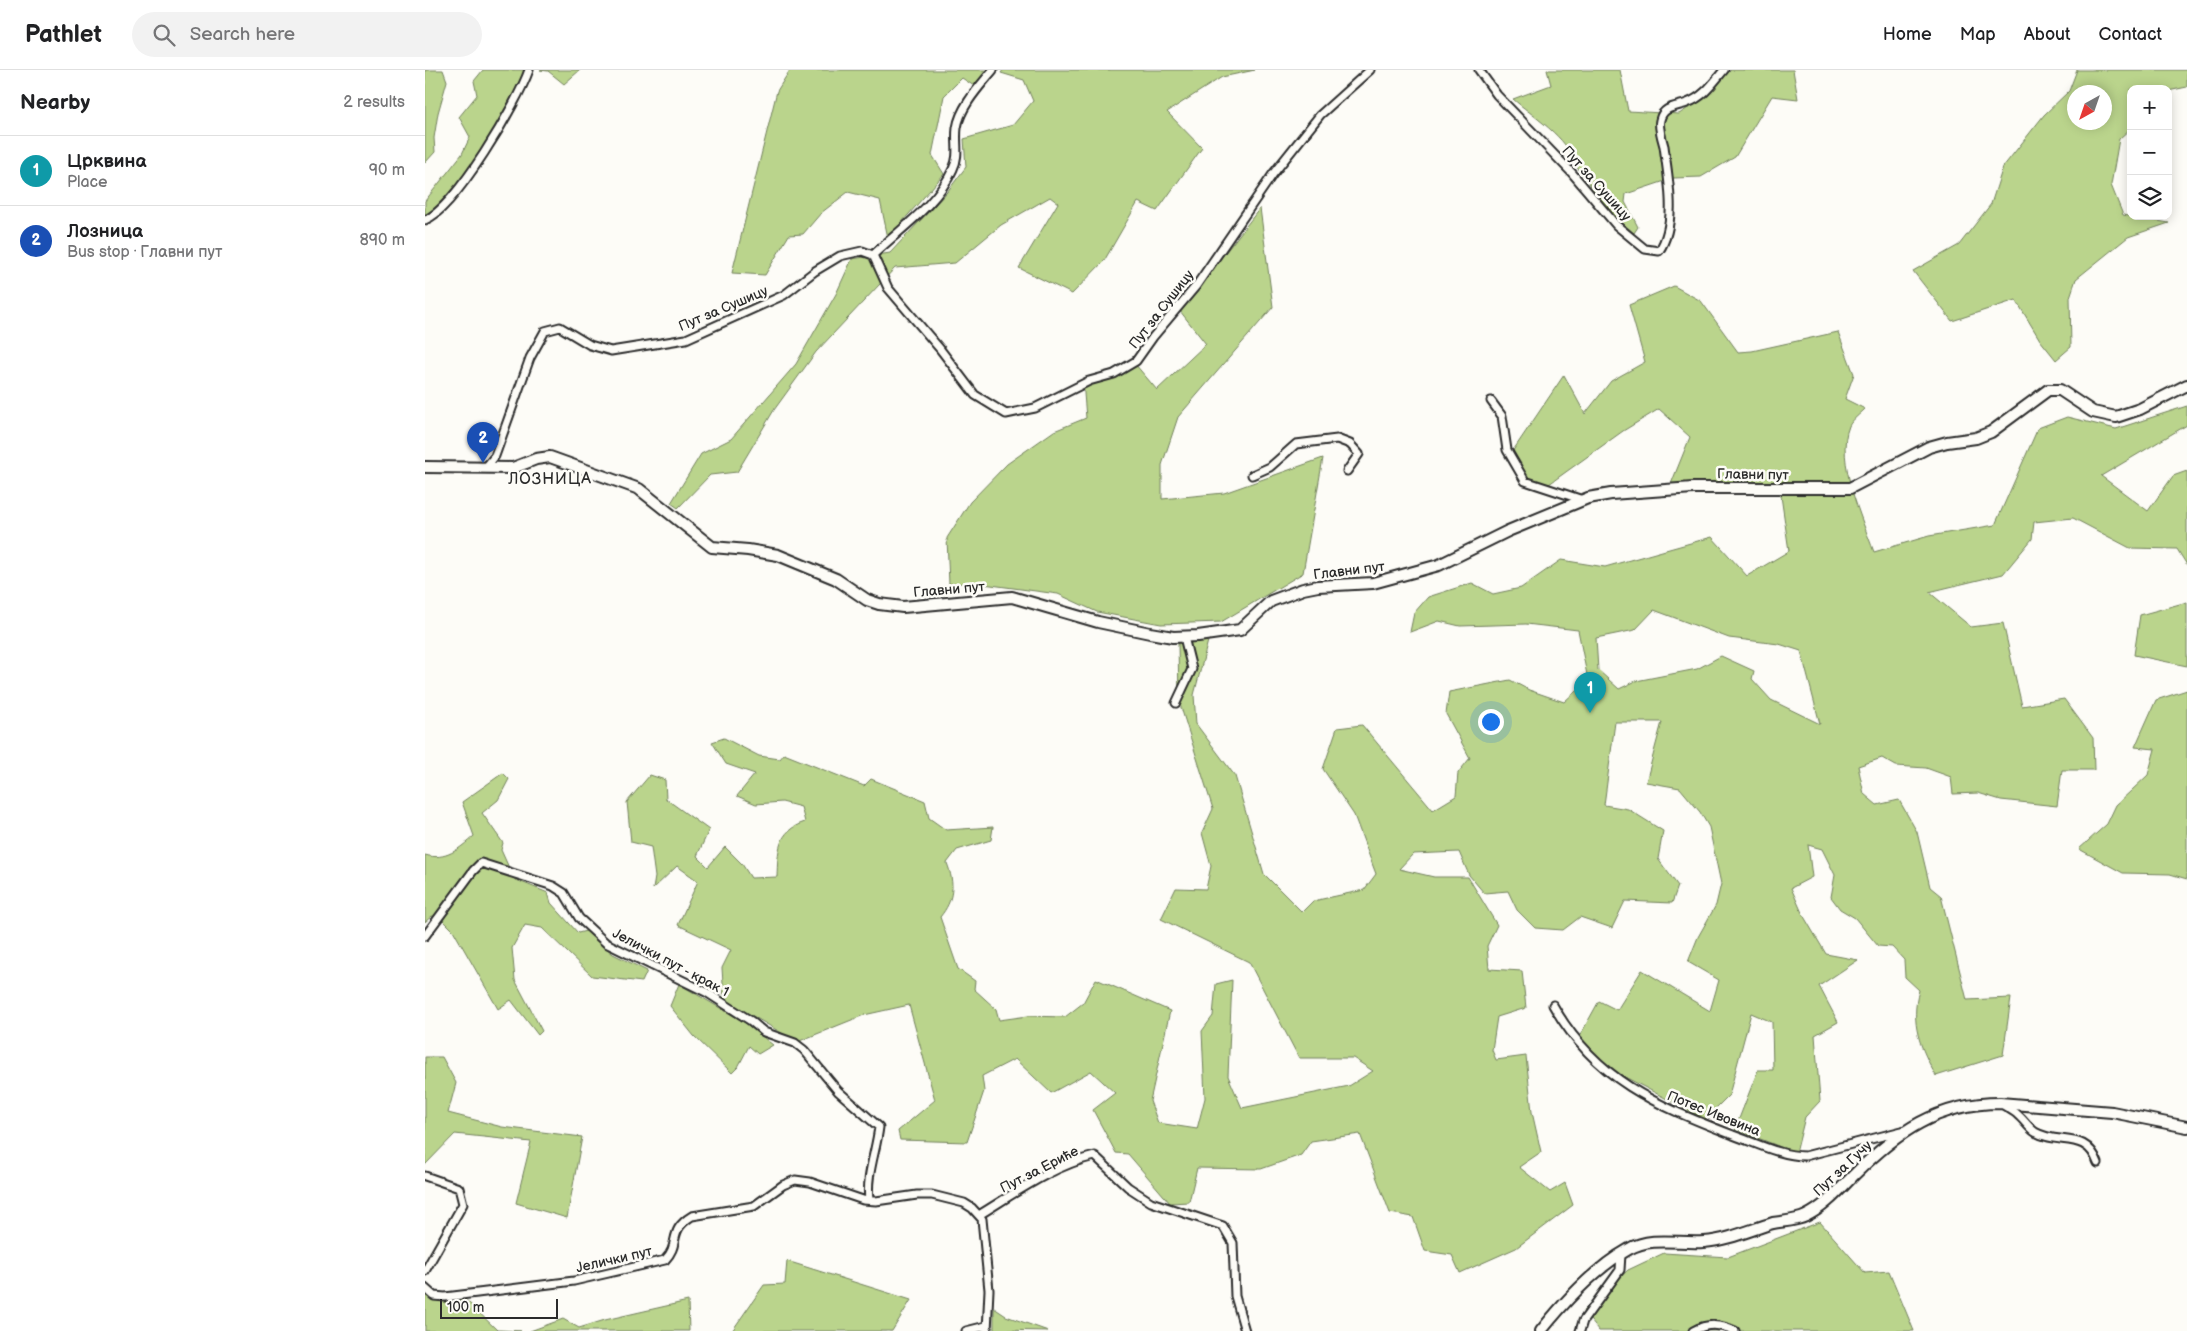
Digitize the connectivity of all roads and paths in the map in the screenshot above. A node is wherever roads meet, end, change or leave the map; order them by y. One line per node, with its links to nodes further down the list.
1 (529, 70): 6 (street)
2 (993, 70): 7 (street)
3 (1370, 70): 7 (street, Пут за Сушицу)
4 (1479, 70): 5 (street, Пут за Сушицу)
5 (1724, 70)
6 (425, 220)
7 (873, 255): 11 (street, Пут за Сушицу)
8 (2187, 385): 14 (street, Главни пут)
9 (1491, 401): 14 (street)
10 (425, 466): 11 (street, Главни пут)
11 (486, 466): 15 (street, Главни пут)
12 (1347, 471): 13 (street)
13 (1252, 475)
14 (1583, 500): 15 (street, Главни пут)
15 (1184, 636): 16 (street)
16 (1176, 703)
17 (425, 936): 24 (street, Јелички пут - крак 1)
18 (1553, 1005): 21 (street, Потес Ивовина)
19 (2000, 1103): 20 (street, Пут за Гучу); 21 (street, Пут за Гучу); 22 (street)
20 (2187, 1127)
21 (1903, 1131): 26 (street, Пут за Гучу)
22 (2098, 1163)
23 (425, 1176): 27 (street)
24 (869, 1200): 25 (street, Јелички пут); 28 (street, Јелички пут)
25 (979, 1215): 29 (street); 31 (street, Пут за Ериће)
26 (1621, 1254): 32 (street, Пут за Гучу); 33 (street)
27 (425, 1271)
28 (425, 1288)
29 (986, 1329): 30 (street)
30 (966, 1331)
31 (1245, 1331)
32 (1541, 1331)
33 (1580, 1331)
34 (1693, 1331): 35 (street)
35 (1735, 1331)

